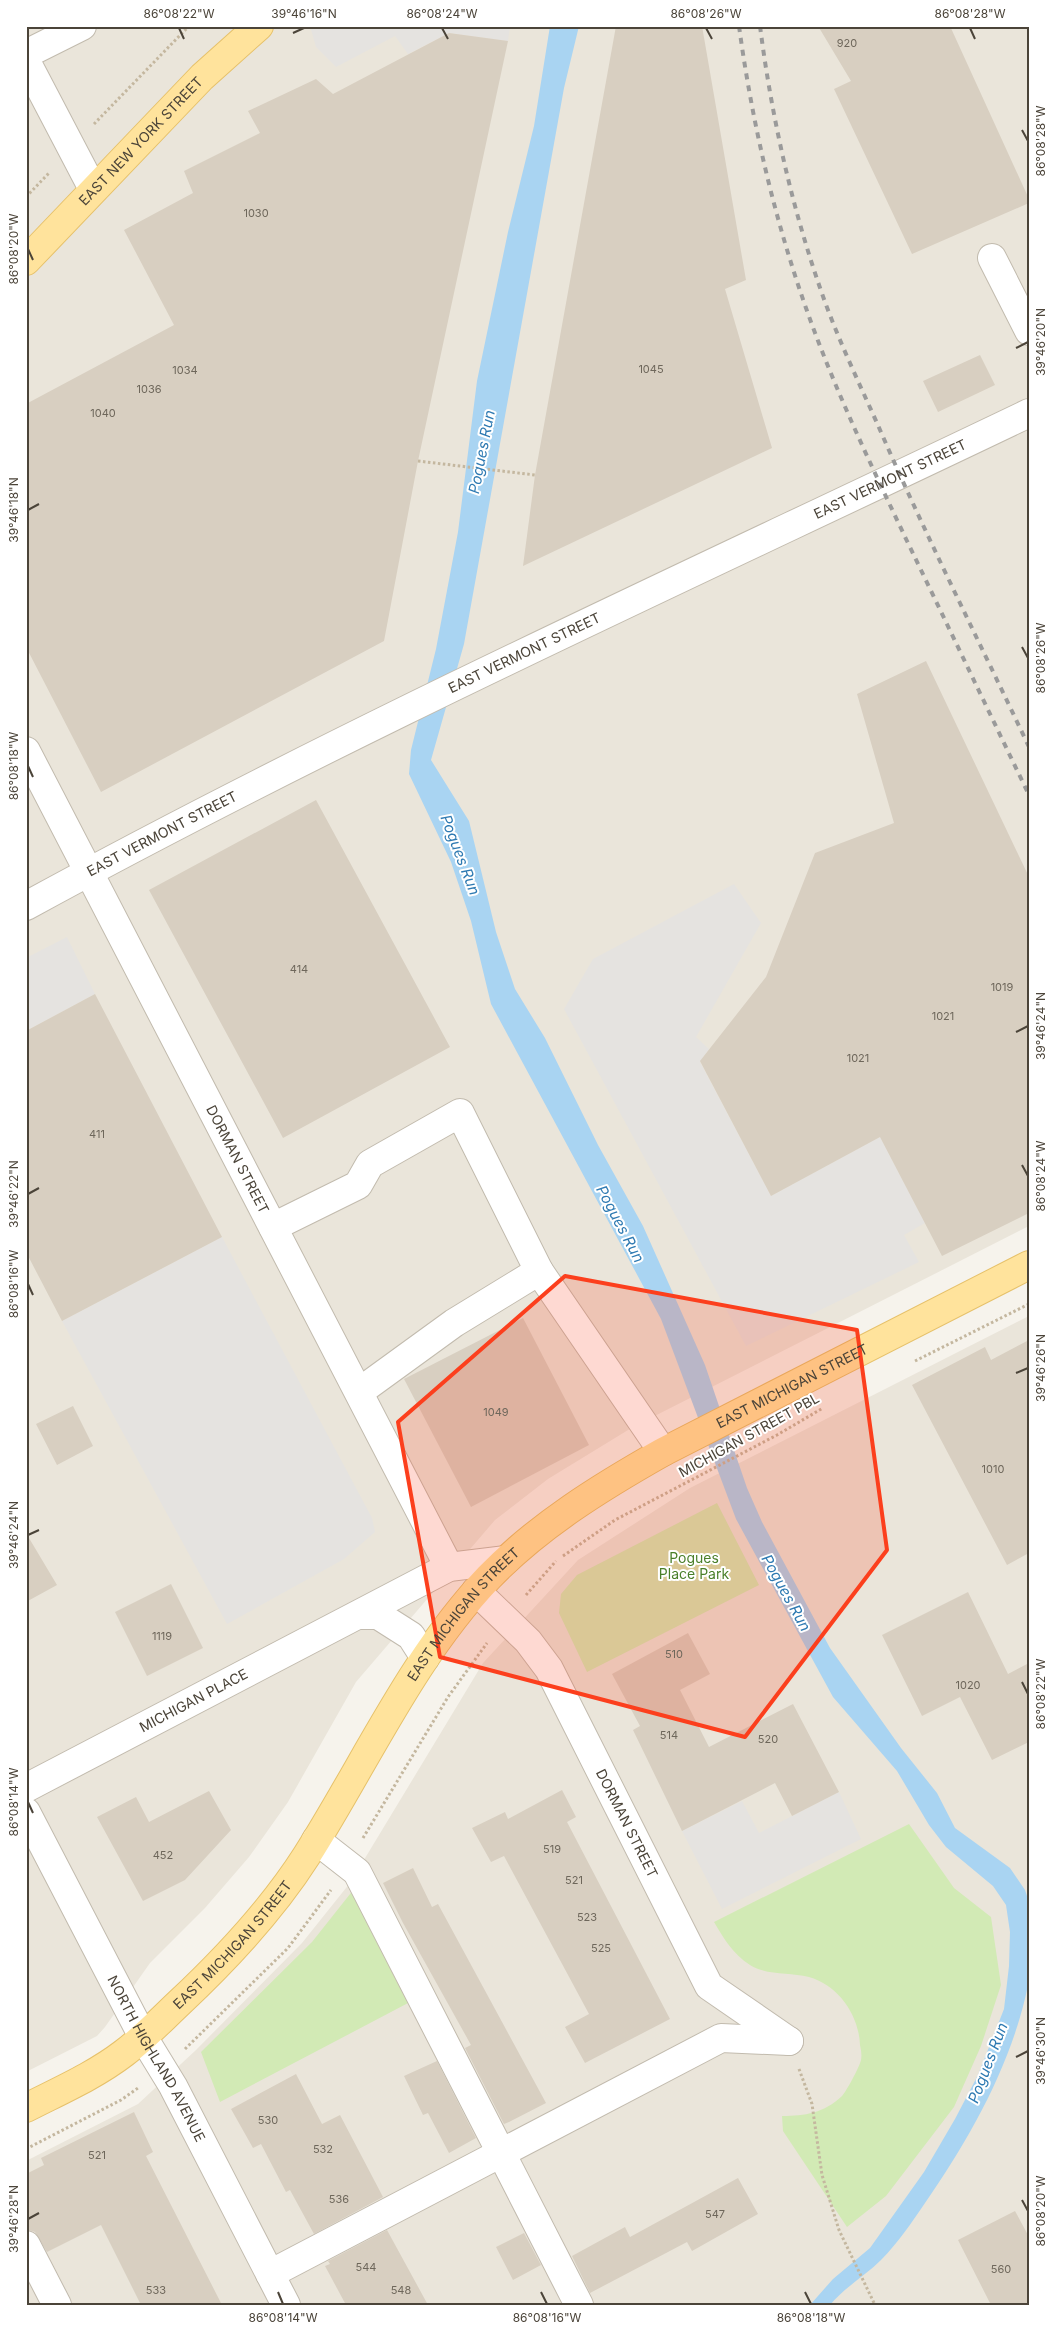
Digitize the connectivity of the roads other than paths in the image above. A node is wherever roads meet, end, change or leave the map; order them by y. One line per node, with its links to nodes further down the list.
1 (82, 26): 3 (street)
2 (259, 26): 5 (main road, EAST NEW YORK STREET)
3 (26, 54)
4 (26, 61): 5 (street)
5 (93, 189): 7 (main road, EAST NEW YORK STREET)
6 (992, 258): 8 (street)
7 (26, 261)
8 (1029, 331)
9 (1029, 413): 11 (street, EAST VERMONT STREET)
10 (26, 751): 11 (street, DORMAN STREET)
11 (88, 872): 12 (street, EAST VERMONT STREET); 13 (street, DORMAN STREET)
12 (26, 906)
13 (273, 1227): 15 (street); 16 (street, DORMAN STREET)
14 (1029, 1265): 17 (main road, EAST MICHIGAN STREET)
15 (539, 1271): 16 (street); 17 (street)
16 (359, 1392): 19 (street, DORMAN STREET)
17 (665, 1451): 18 (main road, EAST MICHIGAN STREET)
18 (506, 1560): 19 (street, MICHIGAN PLACE); 20 (main road, EAST MICHIGAN STREET)
19 (449, 1567): 21 (street, MICHIGAN PLACE)
20 (476, 1591): 22 (main road, EAST MICHIGAN STREET); 28 (street, DORMAN STREET)
21 (360, 1615): 22 (street); 23 (street, MICHIGAN PLACE)
22 (426, 1658): 25 (main road, EAST MICHIGAN STREET)
23 (26, 1788)
24 (26, 1812): 26 (street, NORTH HIGHLAND AVENUE)
25 (316, 1840): 26 (main road, EAST MICHIGAN STREET); 28 (street)
26 (143, 2037): 27 (main road, EAST MICHIGAN STREET); 30 (street, NORTH HIGHLAND AVENUE)
27 (26, 2108)
28 (501, 2153): 30 (street); 33 (street)
29 (26, 2246): 31 (street)
30 (270, 2274): 32 (street, NORTH HIGHLAND AVENUE)
31 (57, 2305)
32 (286, 2305)
33 (579, 2305)

